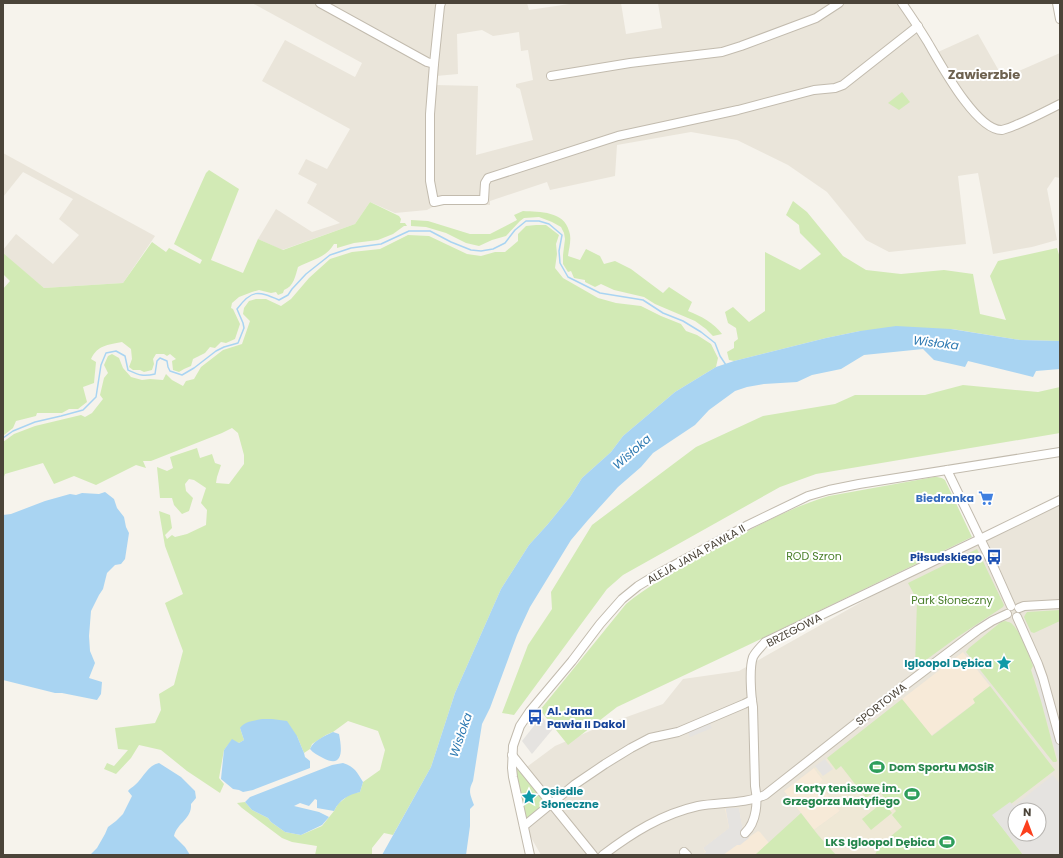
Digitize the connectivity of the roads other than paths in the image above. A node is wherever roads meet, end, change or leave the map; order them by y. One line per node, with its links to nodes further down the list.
1 (320, 3): 8 (street)
2 (442, 3): 8 (street)
3 (839, 3): 9 (street)
4 (902, 3): 7 (street)
5 (1057, 3): 6 (street)
6 (1060, 19)
7 (918, 26): 8 (street); 10 (street)
8 (434, 64)
9 (551, 76)
10 (1060, 104)
11 (1060, 452): 12 (street, ALEJA JANA PAWŁA II)
12 (947, 470): 14 (street); 21 (street, ALEJA JANA PAWŁA II)
13 (1060, 500): 14 (street, BRZEGOWA)
14 (980, 539): 16 (street); 19 (street, BRZEGOWA)
15 (1060, 604): 16 (street)
16 (1015, 607): 17 (street); 18 (street)
17 (1007, 614): 18 (street); 22 (street, SPORTOWA)
18 (1017, 617): 20 (street)
19 (752, 700): 22 (street); 23 (street)
20 (1060, 740)
21 (512, 755): 23 (street); 24 (street, ALEJA JANA PAWŁA II)
22 (757, 798): 25 (street); 28 (street, SPORTOWA)
23 (552, 804): 24 (street); 27 (street)
24 (524, 826): 26 (street, ALEJA JANA PAWŁA II)
25 (745, 833)
26 (530, 855)
27 (593, 855)
28 (603, 855)

